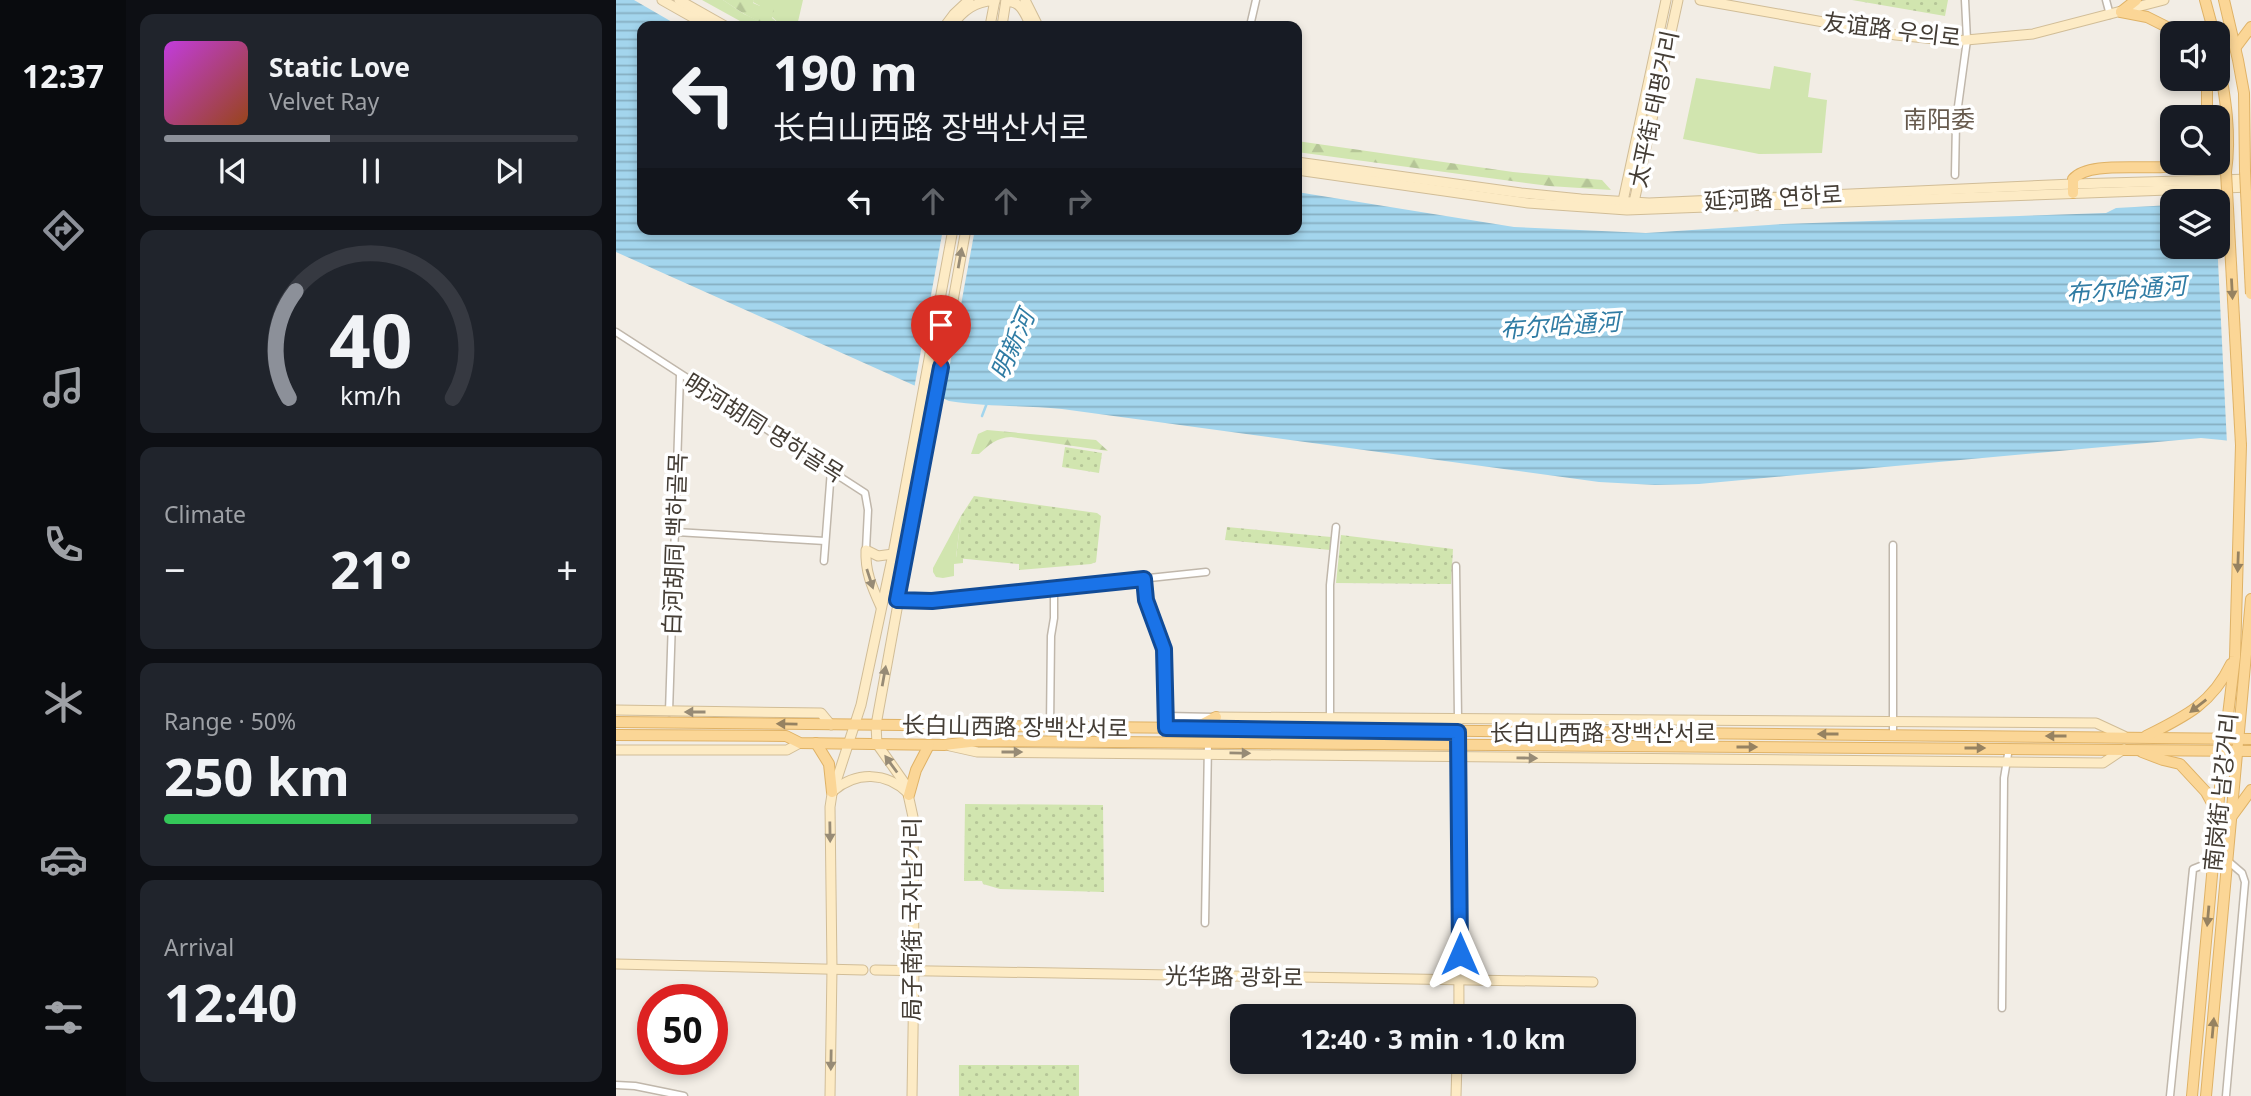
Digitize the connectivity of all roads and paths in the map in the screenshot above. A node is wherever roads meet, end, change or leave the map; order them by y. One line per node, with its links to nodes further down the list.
1 (662, 0): 20 (main road)
2 (679, 0): 21 (main road)
3 (969, 0): 22 (main road)
4 (1025, 0): 27 (main road)
5 (1256, 0): 28 (street)
6 (1666, 0): 45 (main road, 太平街 태평거리)
7 (1678, 0): 44 (main road, 太平街 태평거리)
8 (1700, 0): 17 (main road, 友谊路 우의로)
9 (1965, 0): 32 (street)
10 (2106, 0): 19 (street)
11 (2136, 0): 18 (main road)
12 (2164, 0): 18 (main road, 友谊路 우의로)
13 (2205, 0): 29 (main road)
14 (2224, 0): 33 (main road)
15 (995, 1): 23 (main road); 24 (main road)
16 (1006, 1): 25 (main road); 26 (main road)
17 (1724, 2): 32 (main road, 友谊路 우의로)
18 (2121, 12): 19 (main road, 友谊路 우의로); 30 (main road)
19 (2110, 15): 32 (main road, 友谊路 우의로)
20 (699, 21)
21 (716, 21)
22 (949, 21)
23 (956, 21)
24 (991, 21)
25 (1003, 21)
26 (1028, 21)
27 (1036, 21)
28 (1251, 21)
29 (2211, 21)
30 (2160, 24)
31 (2251, 27): 33 (main road)
32 (1967, 40): 40 (street)
33 (2236, 47): 34 (main road)
34 (2244, 93): 35 (main road); 38 (main road)
35 (2251, 105)
36 (1302, 163): 45 (main road, 延河路 연하로)
37 (2160, 167): 43 (main road)
38 (2248, 168): 43 (main road, 延河路 연하로); 48 (main road, bridge)
39 (1302, 171): 45 (main road, 延河路 연하로)
40 (1955, 175)
41 (2224, 175): 66 (main road, 南岗街 남강거리, one-way to 66, bridge)
42 (2251, 187): 43 (main road, 延河路 연하로)
43 (2073, 189): 44 (main road, 延河路 연하로); 45 (main road, 延河路 연하로)
44 (1634, 202): 45 (main road, 太平街 태평거리)
45 (1625, 206)
46 (952, 235): 57 (main road)
47 (964, 235): 64 (main road, one-way to 47)
48 (2251, 294)
49 (616, 332): 50 (street, 明河胡同 명하골목)
50 (680, 375): 51 (street, 明河胡同 명하골목); 53 (street, 白河胡同 백하골목)
51 (831, 470): 54 (street); 56 (street, 明河胡同 명하골목)
52 (1336, 527): 73 (street)
53 (676, 533): 54 (street); 70 (street, 白河胡同 백하골목)
54 (825, 541): 58 (street)
55 (1894, 545): 75 (street)
56 (866, 550): 57 (main road); 65 (main road, one-way to 65)
57 (893, 554): 65 (main road)
58 (824, 561)
59 (1456, 566): 74 (street)
60 (1206, 572): 61 (street)
61 (1144, 579): 62 (street); 71 (street)
62 (1054, 588): 64 (street); 80 (street)
63 (2251, 599): 67 (main road, 南岗街 남강거리)
64 (897, 600): 78 (main road, one-way to 64)
65 (881, 607): 79 (main road)
66 (2235, 657): 88 (main road, one-way to 88); 89 (main road, 南岗街 남강거리)
67 (2246, 667): 68 (main road); 90 (main road, 南岗街 남강거리)
68 (2251, 684)
69 (616, 710): 70 (main road, 长白山西路 장백산서로)
70 (669, 712): 77 (main road, 长白山西路 장백산서로, one-way to 70)
71 (1166, 716): 72 (street); 81 (street)
72 (1216, 717): 73 (main road, 长白山西路 장백산서로); 82 (main road)
73 (1330, 717): 74 (main road, 长白山西路 장백산서로); 83 (street)
74 (1458, 718): 75 (main road, 长白山西路 장백산서로); 84 (main road)
75 (1893, 721): 86 (street); 87 (main road, 长白山西路 장백산서로)
76 (616, 722): 77 (main road, 长白山西路 장백산서로, one-way to 76)
77 (831, 725): 79 (main road, 长白山西路 장백산서로)
78 (876, 725): 79 (main road, 长白山西路 장백산서로); 80 (main road, 长白山西路 장백산서로); 95 (main road)
79 (855, 726): 94 (main road)
80 (1050, 728): 81 (main road, 长白山西路 장백산서로)
81 (1166, 728): 82 (main road, 长白山西路 장백산서로)
82 (1194, 728): 83 (main road, 长白山西路 장백산서로)
83 (1330, 730): 84 (main road, 长白山西路 장백산서로)
84 (1458, 732): 86 (main road, 长白山西路 장백산서로, one-way to 84); 97 (main road)
85 (616, 735): 92 (main road, 长白山西路 장백산서로)
86 (1893, 735): 87 (main road, 长白山西路 장백산서로, one-way to 86)
87 (2124, 736): 88 (main road, 长白山西路 장백산서로)
88 (2144, 736): 89 (main road, 长白山西路 장백산서로)
89 (2225, 738): 90 (main road, 长白山西路 장백산서로); 103 (main road, 南岗街 남강거리)
90 (2240, 738): 91 (main road, 长白山西路 장백산서로); 104 (main road, 南岗街 남강거리)
91 (2251, 738)
92 (800, 743): 93 (main road, 长白山西路 장백산서로); 102 (main road, 长白山西路 장백산서로)
93 (816, 743): 94 (main road, 长白山西路 장백산서로); 109 (main road)
94 (850, 743): 95 (main road, 长白山西路 장백산서로); 109 (main road)
95 (877, 744): 96 (main road, 长白山西路 장백산서로); 110 (main road, 局子南街 국자남거리, one-way to 95)
96 (929, 745): 98 (main road, 长白山西路 장백산서로, one-way to 98); 110 (main road)
97 (1459, 745): 98 (main road, 长白山西路 장백산서로); 99 (main road, 长白山西路 장백산서로, one-way to 99); 106 (main road)
98 (1208, 748): 106 (main road, 长白山西路 장백산서로, one-way to 106); 115 (street)
99 (2009, 748): 100 (main road, 长白山西路 장백산서로); 107 (street)
100 (2124, 749): 101 (main road, 长白山西路 장백산서로); 107 (main road, 长白山西路 장백산서로)
101 (2135, 749): 103 (main road, 长白山西路 장백산서로); 111 (main road)
102 (616, 750)
103 (2224, 750): 104 (main road, 长白山西路 장백산서로); 111 (main road, 南岗街 남강거리)
104 (2239, 751): 105 (main road, 长白山西路 장백산서로); 112 (main road, 南岗街 남강거리)
105 (2251, 751)
106 (1459, 757): 107 (main road, 长白山西路 장백산서로, one-way to 107); 121 (main road)
107 (2006, 763): 124 (street)
108 (2251, 790): 112 (main road)
109 (832, 792): 110 (main road); 117 (main road, one-way to 117)
110 (909, 795): 120 (main road, 局子南街 국자남거리)
111 (2218, 814): 113 (main road, 南岗街 남강거리)
112 (2232, 816): 114 (main road, 南岗街 남강거리)
113 (2213, 861): 131 (street); 132 (main road, 南岗街 남강거리, one-way to 132)
114 (2228, 861): 133 (main road, 南岗街 남강거리, one-way to 114); 134 (street)
115 (1205, 923)
116 (616, 964): 117 (main road)
117 (832, 969): 118 (main road); 128 (main road, one-way to 128)
118 (863, 970)
119 (875, 970): 120 (main road, 光华路 광화로)
120 (914, 971): 121 (main road, 光华路 광화로); 129 (main road, 局子南街 국자남거리)
121 (1460, 981): 122 (main road, 光华路 광화로); 123 (main road)
122 (1593, 982)
123 (1459, 1004)
124 (2002, 1008)
125 (1457, 1074): 130 (main road)
126 (616, 1085): 127 (street)
127 (684, 1096)
128 (831, 1096)
129 (912, 1096)
130 (1456, 1096)
131 (2170, 1096)
132 (2192, 1096)
133 (2206, 1096)
134 (2226, 1096)

